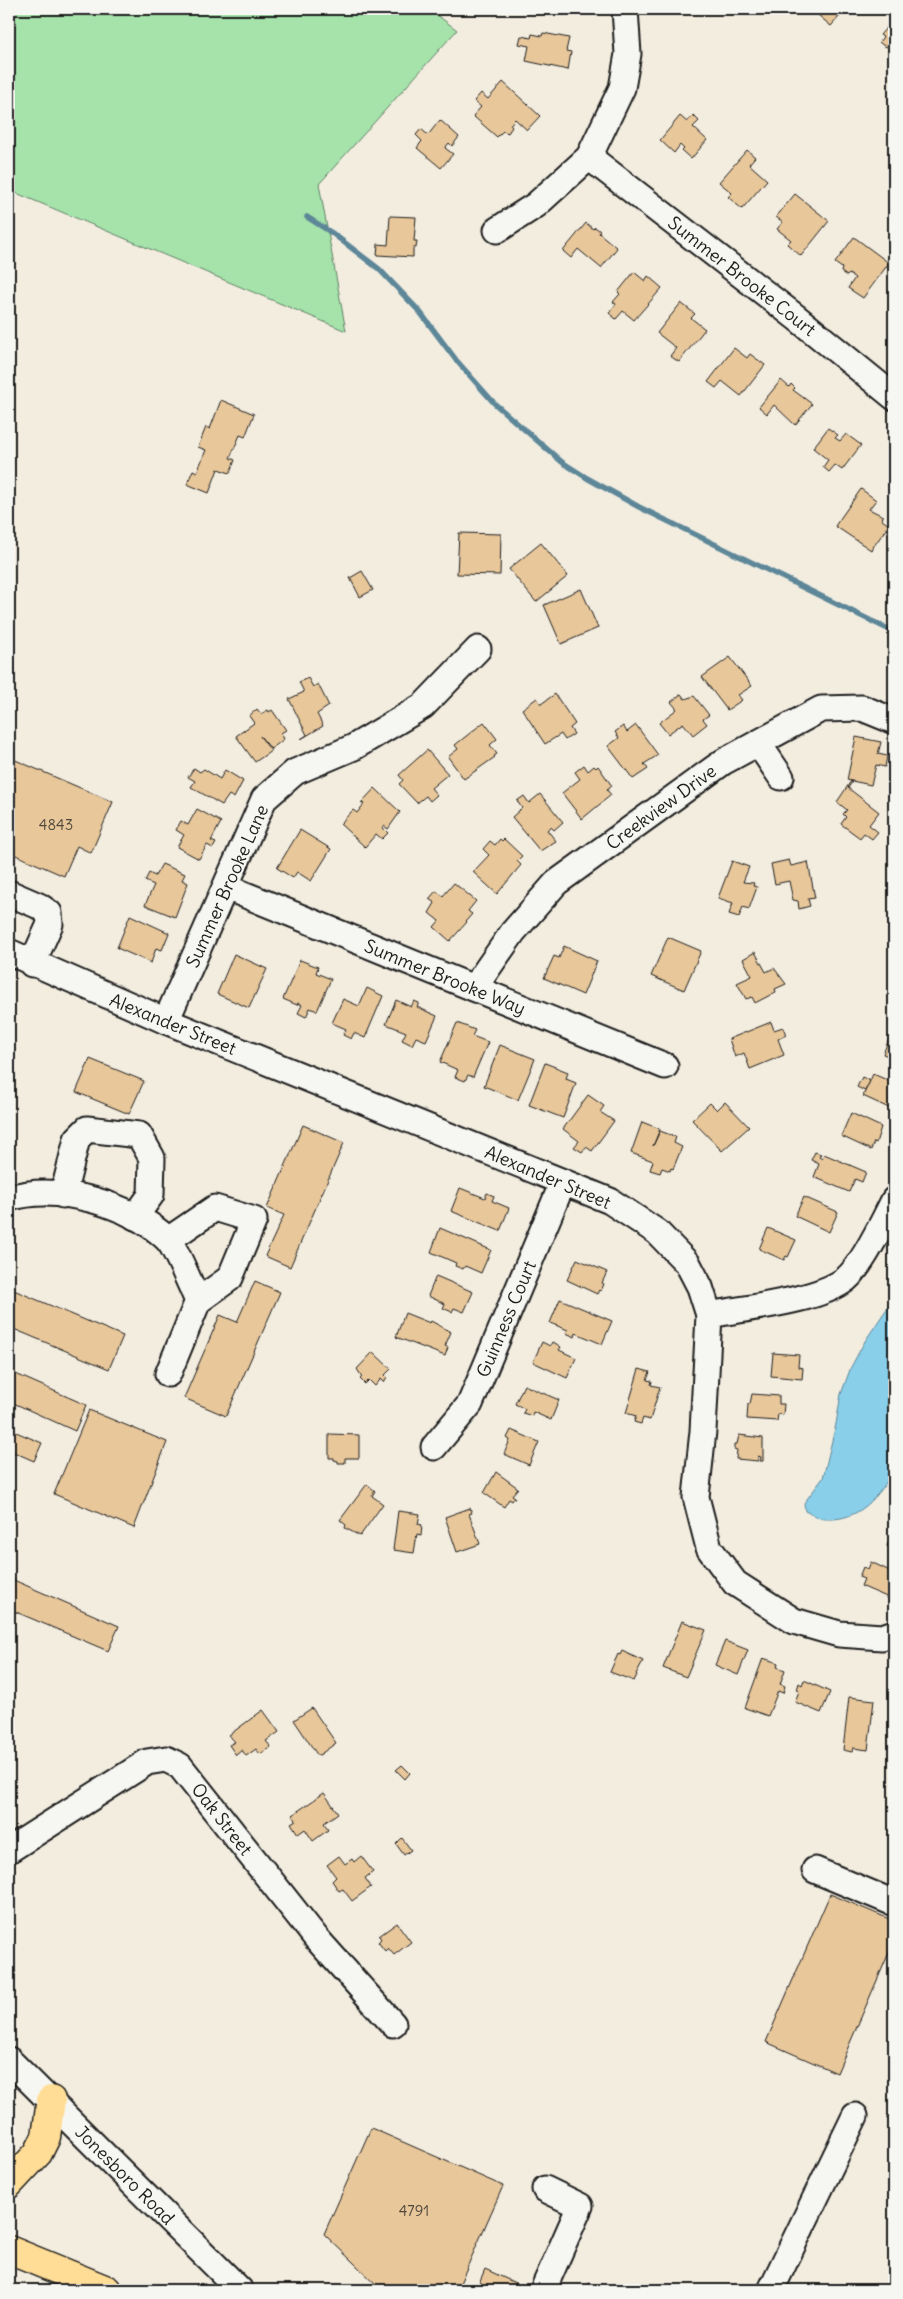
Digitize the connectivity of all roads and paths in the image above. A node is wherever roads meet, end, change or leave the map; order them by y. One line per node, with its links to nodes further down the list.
1 (626, 9): 2 (street)
2 (589, 157): 3 (street); 4 (street, Summer Brooke Court)
3 (497, 230)
4 (894, 397)
5 (478, 650): 9 (street, Summer Brooke Lane)
6 (894, 722): 7 (street, Creekview Drive)
7 (758, 743): 8 (street); 13 (street, Creekview Drive)
8 (781, 777)
9 (226, 887): 13 (street, Summer Brooke Way); 14 (street, Summer Brooke Lane)
10 (9, 893): 12 (street)
11 (9, 952): 12 (street, Alexander Street)
12 (32, 964): 14 (street, Alexander Street)
13 (474, 988): 15 (street, Summer Brooke Way)
14 (166, 1021): 16 (street, Alexander Street)
15 (665, 1066)
16 (563, 1182): 23 (street, Alexander Street); 25 (street, Guinness Court)
17 (63, 1195): 18 (street); 20 (street); 20 (street)
18 (9, 1198)
19 (894, 1200): 23 (street)
20 (136, 1218): 21 (street)
21 (168, 1240): 22 (street); 22 (street)
22 (198, 1301): 24 (street)
23 (709, 1315): 26 (street, Alexander Street)
24 (168, 1374)
25 (434, 1447)
26 (894, 1633)
27 (9, 1850): 30 (street, Oak Street)
28 (815, 1870): 29 (street)
29 (894, 1904)
30 (393, 2024)
31 (9, 2060): 32 (street, Jonesboro Road)
32 (51, 2100): 34 (main road); 38 (street, Jonesboro Road)
33 (855, 2116): 40 (street)
34 (9, 2184)
35 (545, 2189): 39 (street)
36 (9, 2250): 37 (main road)
37 (107, 2290)
38 (240, 2290)
39 (543, 2290)
40 (771, 2290)

